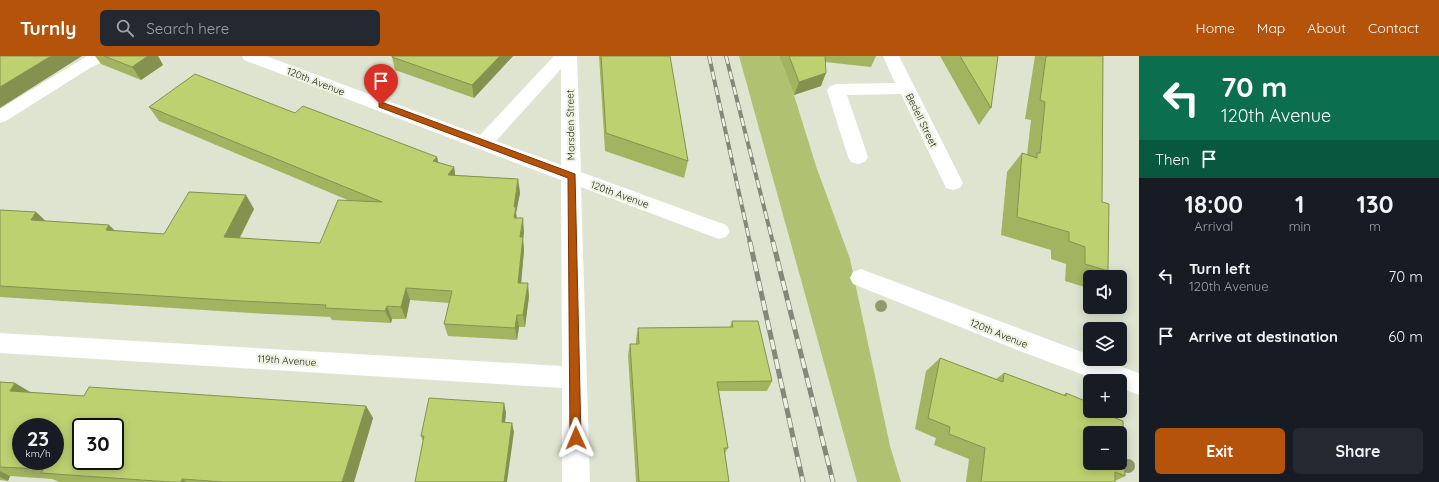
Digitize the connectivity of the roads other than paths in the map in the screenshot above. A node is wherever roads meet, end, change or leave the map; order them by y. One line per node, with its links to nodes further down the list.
1 (101, 56): 7 (street)
2 (563, 56): 8 (street)
3 (569, 56): 10 (street, Marsden Street)
4 (891, 56): 6 (street, Bedell Street)
5 (263, 58): 8 (street, 120th Avenue)
6 (907, 88): 9 (street); 11 (street, Bedell Street)
7 (0, 117)
8 (482, 143): 10 (street, 120th Avenue)
9 (858, 157)
10 (572, 176): 12 (street, 120th Avenue); 15 (street, Marsden Street)
11 (953, 183)
12 (719, 231)
13 (861, 278): 16 (street, 120th Avenue)
14 (0, 343): 15 (street, 119th Avenue)
15 (575, 378): 17 (street, Marsden Street)
16 (1139, 384)
17 (576, 482)

